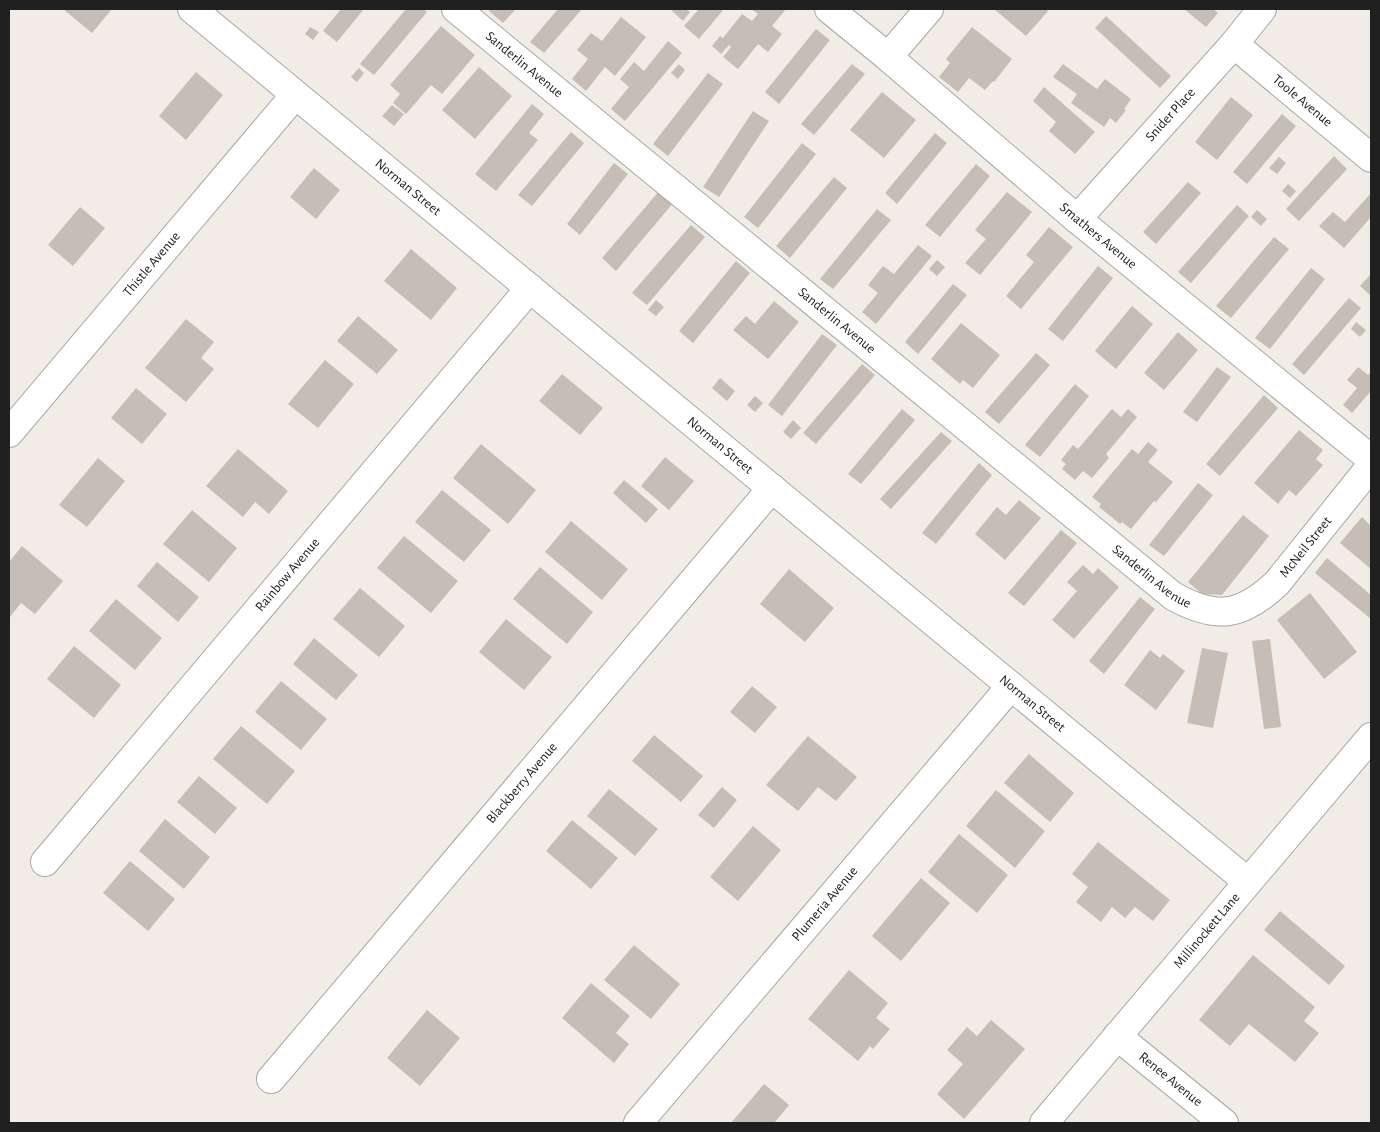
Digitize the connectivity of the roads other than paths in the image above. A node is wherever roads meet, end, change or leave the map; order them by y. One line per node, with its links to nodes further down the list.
1 (192, 9): 8 (street, Norman Street)
2 (456, 9): 16 (street, Sanderlin Avenue)
3 (829, 9): 7 (street, Smathers Avenue)
4 (929, 9): 7 (street)
5 (1262, 9): 6 (street, Snider Place)
6 (1234, 44): 9 (street, Toole Avenue); 10 (street, Snider Place)
7 (888, 57): 10 (street, Smathers Avenue)
8 (295, 95): 11 (street, Norman Street); 12 (street, Thistle Avenue)
9 (1371, 158)
10 (1077, 219): 13 (street, Smathers Avenue)
11 (530, 288): 15 (street, Norman Street); 19 (street, Rainbow Avenue)
12 (9, 433)
13 (1371, 459)
14 (1371, 466): 16 (street, McNeil Street)
15 (772, 488): 17 (street, Norman Street); 22 (street, Blackberry Avenue)
16 (1227, 612)
17 (1011, 686): 20 (street, Norman Street); 23 (street, Plumeria Avenue)
18 (1371, 737): 20 (street, Millinockett Lane)
19 (45, 862)
20 (1248, 882): 21 (street, Millinockett Lane)
21 (1117, 1036): 24 (street, Millinockett Lane); 25 (street, Renee Avenue)
22 (271, 1079)
23 (638, 1123)
24 (1044, 1123)
25 (1224, 1123)

